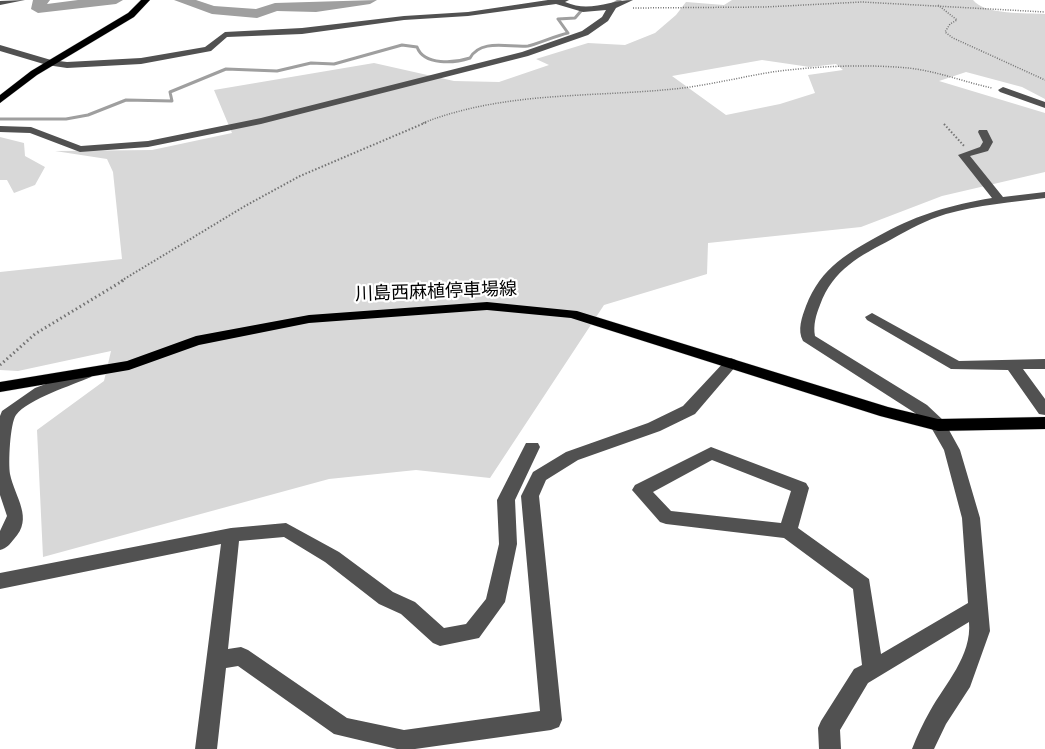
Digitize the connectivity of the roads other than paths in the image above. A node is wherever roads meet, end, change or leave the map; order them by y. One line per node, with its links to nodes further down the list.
1 (21, 0): 5 (street)
2 (146, 0): 8 (main road)
3 (558, 0): 6 (street); 8 (street)
4 (629, 0): 6 (street)
5 (0, 3)
6 (612, 8): 12 (street)
7 (0, 48): 8 (street)
8 (50, 63): 10 (main road)
9 (1003, 90): 11 (street)
10 (0, 100)
11 (1045, 105)
12 (0, 129)
13 (983, 132): 15 (street)
14 (1045, 195): 15 (street)
15 (1000, 201): 25 (street)
16 (872, 317): 19 (street)
17 (731, 363): 20 (main road, 川島西麻植停車場線); 25 (main road, 川島西麻植停車場線); 27 (street)
18 (1045, 364): 19 (street)
19 (1012, 365): 22 (street)
20 (86, 374): 21 (main road, 川島西麻植停車場線); 23 (street)
21 (0, 387)
22 (1045, 410)
23 (5, 412): 31 (street)
24 (1045, 423): 25 (main road, 川島西麻植停車場線)
25 (938, 425): 33 (street)
26 (532, 447): 28 (street)
27 (530, 496): 28 (street); 34 (street)
28 (506, 500): 30 (street)
29 (788, 531): 29 (street); 35 (street)
30 (231, 535): 32 (street); 34 (street)
31 (0, 543)
32 (0, 581)
33 (978, 608): 35 (street); 38 (street)
34 (217, 660): 36 (street)
35 (873, 670): 37 (street)
36 (206, 749)
37 (830, 749)
38 (923, 749)

